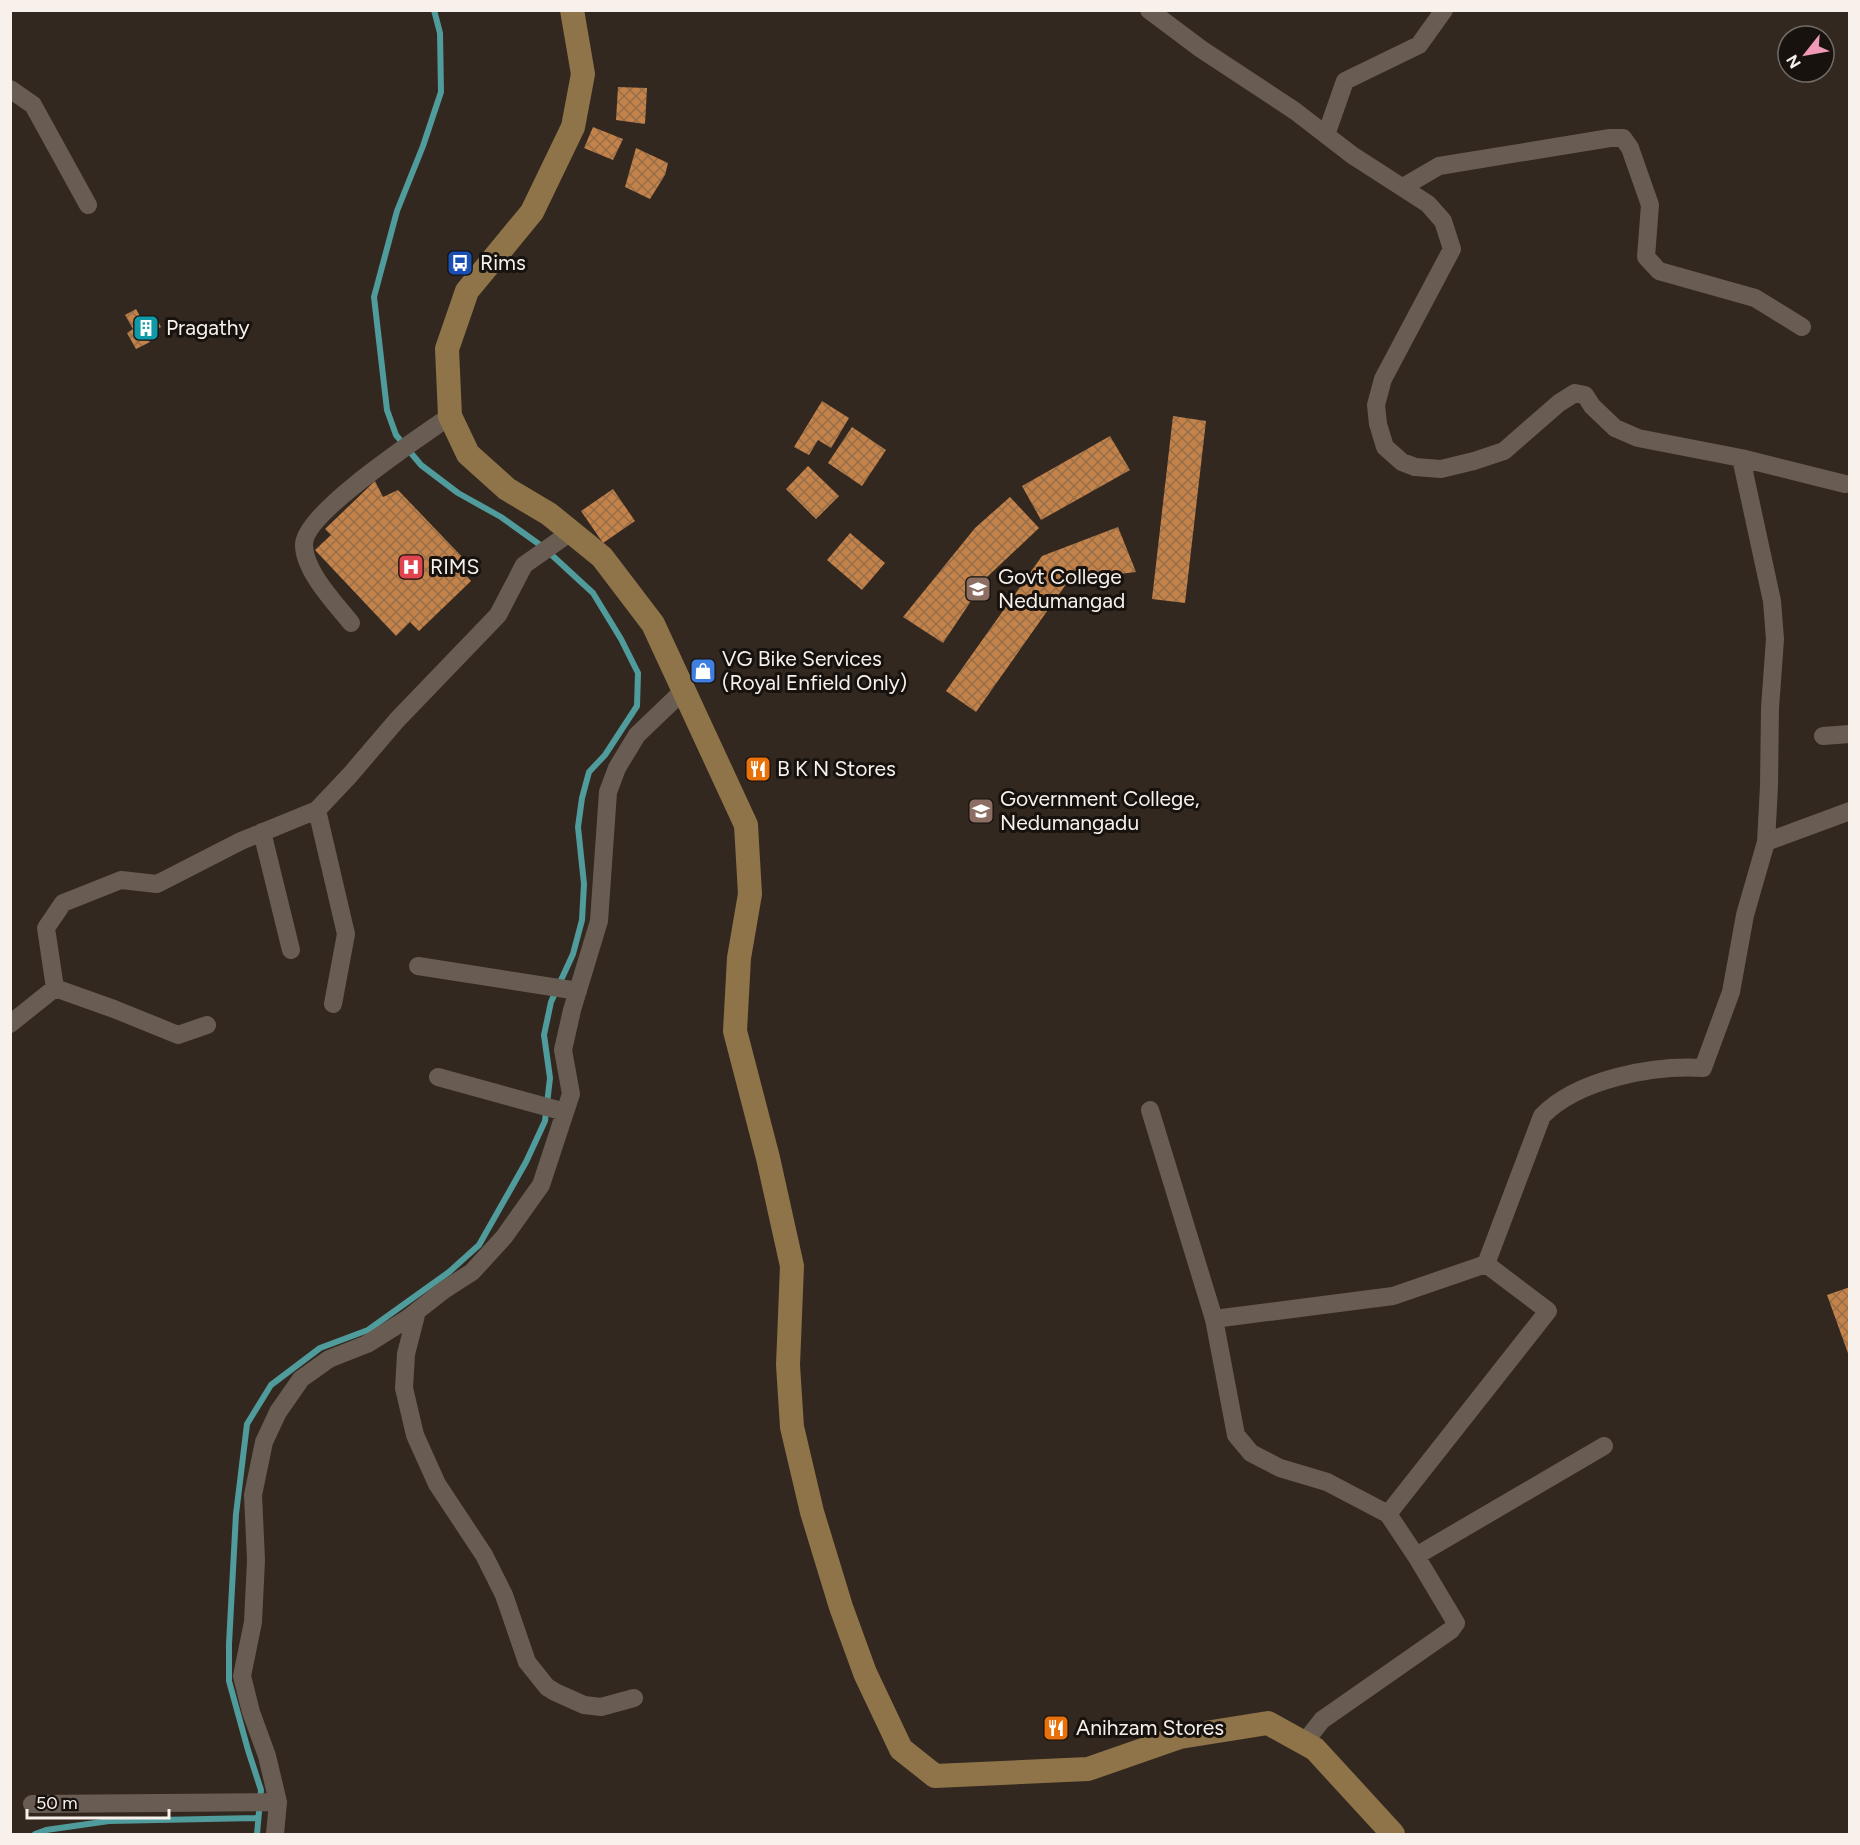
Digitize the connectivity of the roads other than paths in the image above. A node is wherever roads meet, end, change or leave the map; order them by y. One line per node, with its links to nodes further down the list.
1 (572, 10): 9 (main road)
2 (1149, 10): 5 (street)
3 (1444, 10): 5 (street)
4 (10, 89): 7 (street)
5 (1326, 135): 6 (street)
6 (1403, 187): 8 (street); 10 (street)
7 (88, 205)
8 (1802, 327)
9 (450, 416): 12 (main road); 13 (street)
10 (1741, 458): 11 (street); 20 (street)
11 (1848, 481)
12 (571, 532): 14 (main road); 17 (street)
13 (351, 623)
14 (684, 690): 24 (street); 38 (main road)
15 (1850, 734): 16 (street)
16 (1823, 736)
17 (317, 810): 19 (street); 25 (street)
18 (1850, 811): 20 (street)
19 (262, 832): 21 (street); 23 (street)
20 (1766, 842): 31 (street)
21 (291, 950)
22 (418, 966): 24 (street)
23 (55, 988): 26 (street); 27 (street)
24 (578, 991): 30 (street)
25 (333, 1004)
26 (10, 1024)
27 (207, 1025)
28 (438, 1077): 30 (street)
29 (1150, 1110): 33 (street)
30 (565, 1113): 32 (street)
31 (1486, 1264): 33 (street); 35 (street)
32 (417, 1311): 37 (street); 39 (street)
33 (1214, 1319): 35 (street)
34 (1604, 1446): 36 (street)
35 (1388, 1514): 36 (street)
36 (1416, 1556): 38 (street)
37 (634, 1698)
38 (1304, 1743): 42 (main road)
39 (278, 1802): 40 (street); 41 (street)
40 (32, 1803)
41 (275, 1834)
42 (1393, 1834)

